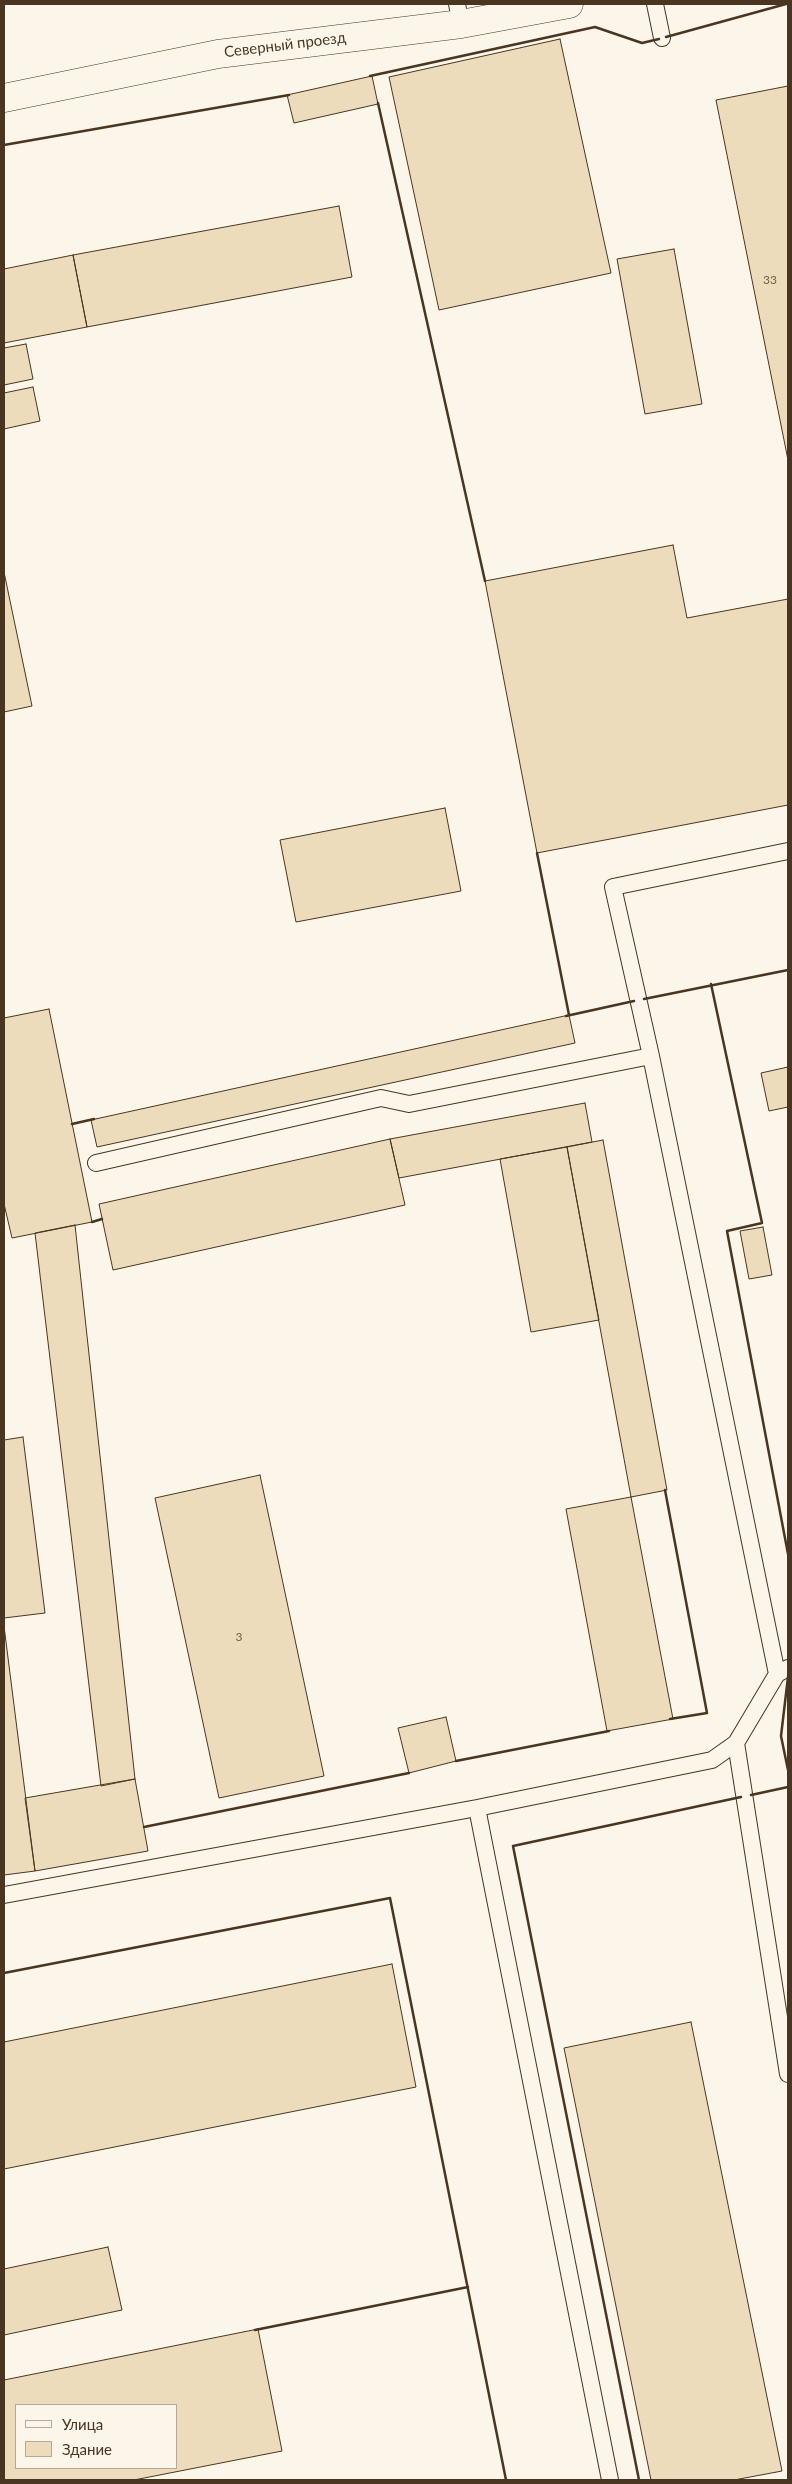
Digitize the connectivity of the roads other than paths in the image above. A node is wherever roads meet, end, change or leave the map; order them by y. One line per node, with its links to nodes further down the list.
1 (569, 4): 3 (street, Северный проезд)
2 (656, 4): 4 (lane)
3 (459, 14): 5 (street, Северный проезд)
4 (662, 38)
5 (4, 98)
6 (788, 851): 7 (lane)
7 (651, 1056): 8 (lane); 9 (lane)
8 (96, 1162)
9 (783, 1671): 10 (lane)
10 (736, 1742): 11 (lane); 13 (lane)
11 (477, 1808): 12 (lane); 14 (lane)
12 (4, 1895)
13 (788, 2074)
14 (610, 2480)

